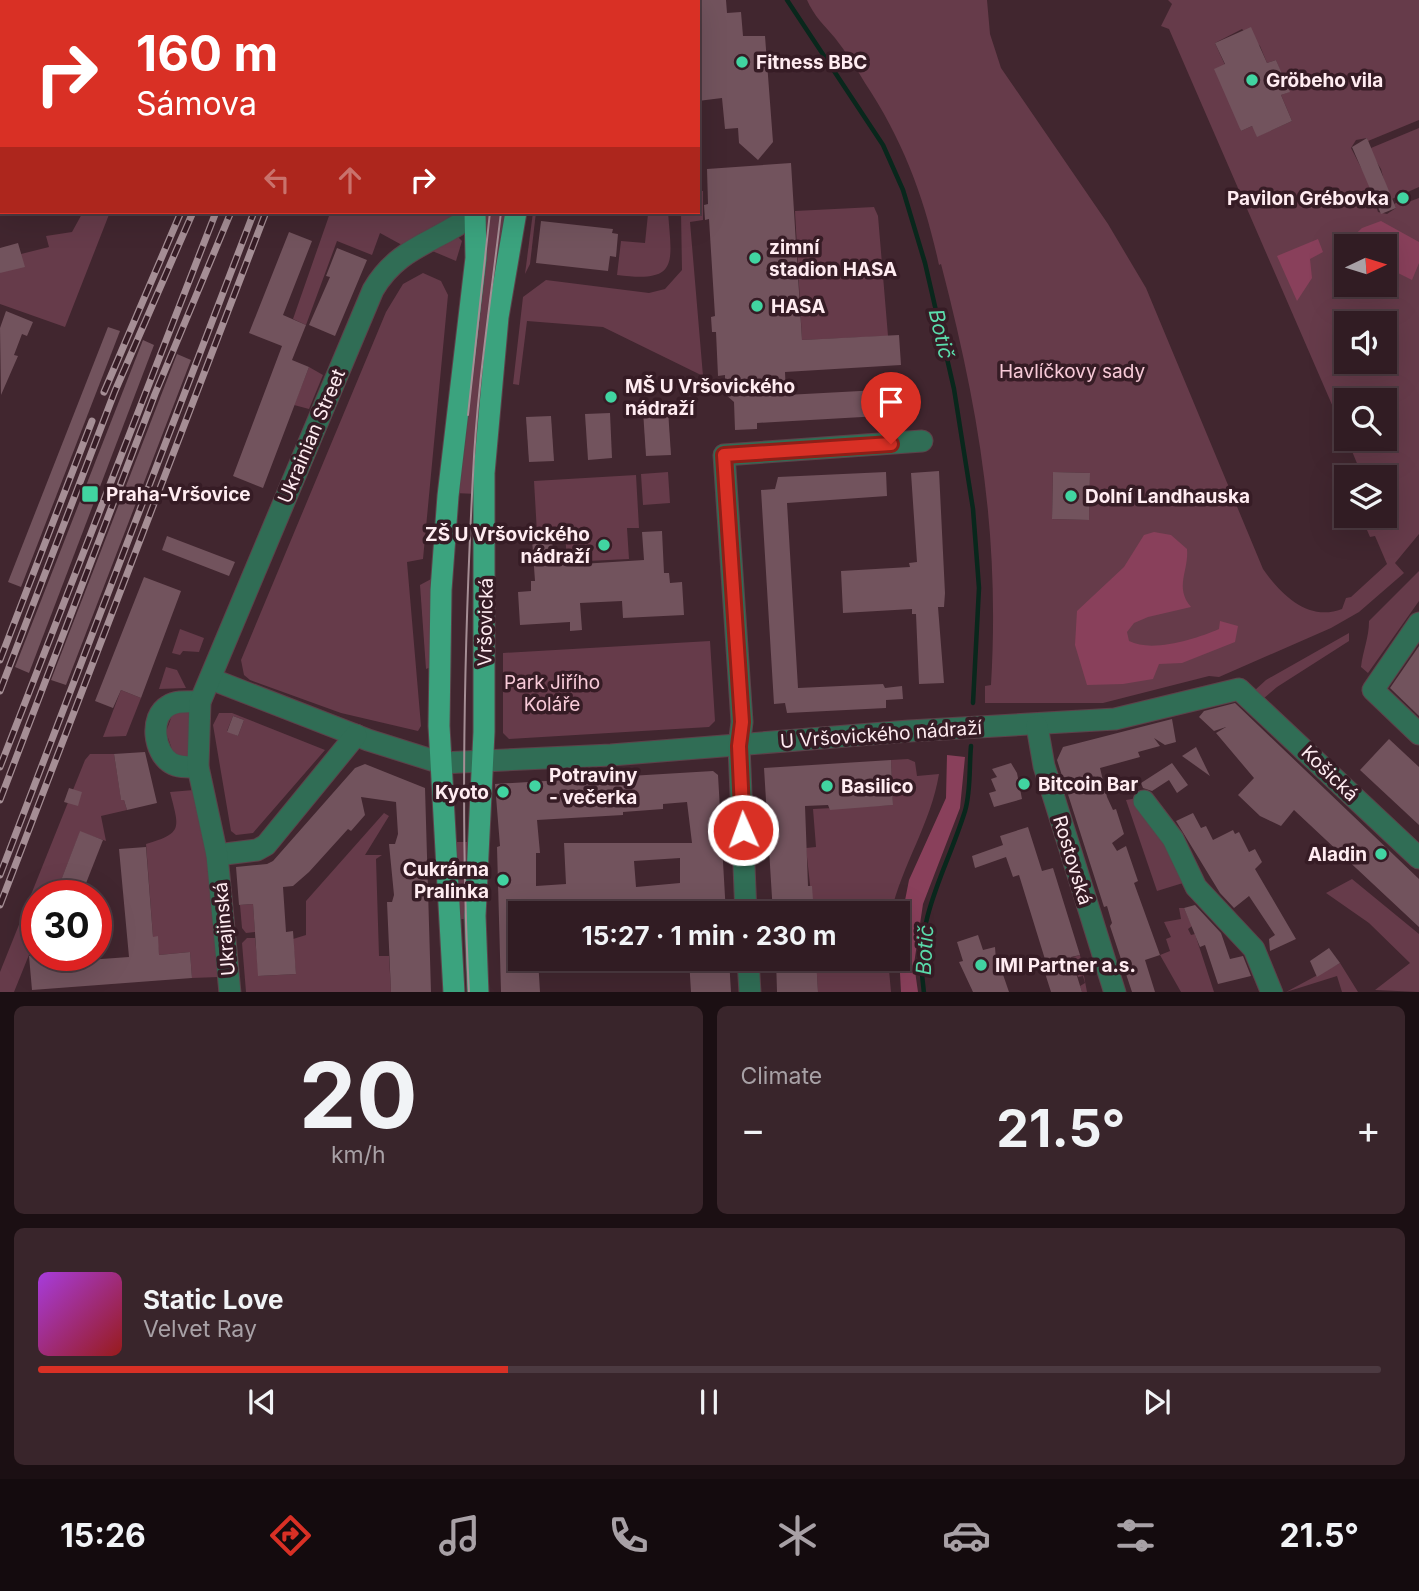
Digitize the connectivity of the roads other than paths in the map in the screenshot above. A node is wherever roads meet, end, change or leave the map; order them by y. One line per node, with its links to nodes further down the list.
1 (472, 214): 6 (street, Ukrainian Street)
2 (475, 214): 14 (main road)
3 (516, 214): 13 (main road, Vršovická)
4 (922, 441): 12 (street)
5 (1419, 623): 10 (street)
6 (211, 679): 8 (street, Ukrainian Street); 11 (street, U Vršovického nádraží)
7 (1239, 689): 9 (street, U Vršovického nádraží); 18 (street, Košická)
8 (200, 702): 15 (street, Ukrainian Street); 15 (street)
9 (1031, 725): 12 (street, U Vršovického nádraží); 27 (street, Rostovská)
10 (1419, 734)
11 (356, 735): 14 (street, U Vršovického nádraží); 17 (street)
12 (739, 746): 13 (street, U Vršovického nádraží); 19 (street)
13 (482, 761): 14 (street, U Vršovického nádraží); 21 (main road, Vršovická)
14 (441, 763): 20 (main road)
15 (198, 767): 17 (street, Ukrainian Street)
16 (1144, 801): 28 (street)
17 (217, 855): 23 (street, Ukrajinská)
18 (1419, 859)
19 (745, 901)
20 (450, 932): 21 (main road); 24 (main road)
21 (475, 932): 25 (main road, Vršovická)
22 (749, 971): 26 (street)
23 (230, 992)
24 (454, 992)
25 (478, 992)
26 (750, 992)
27 (1115, 992)
28 (1272, 992)

